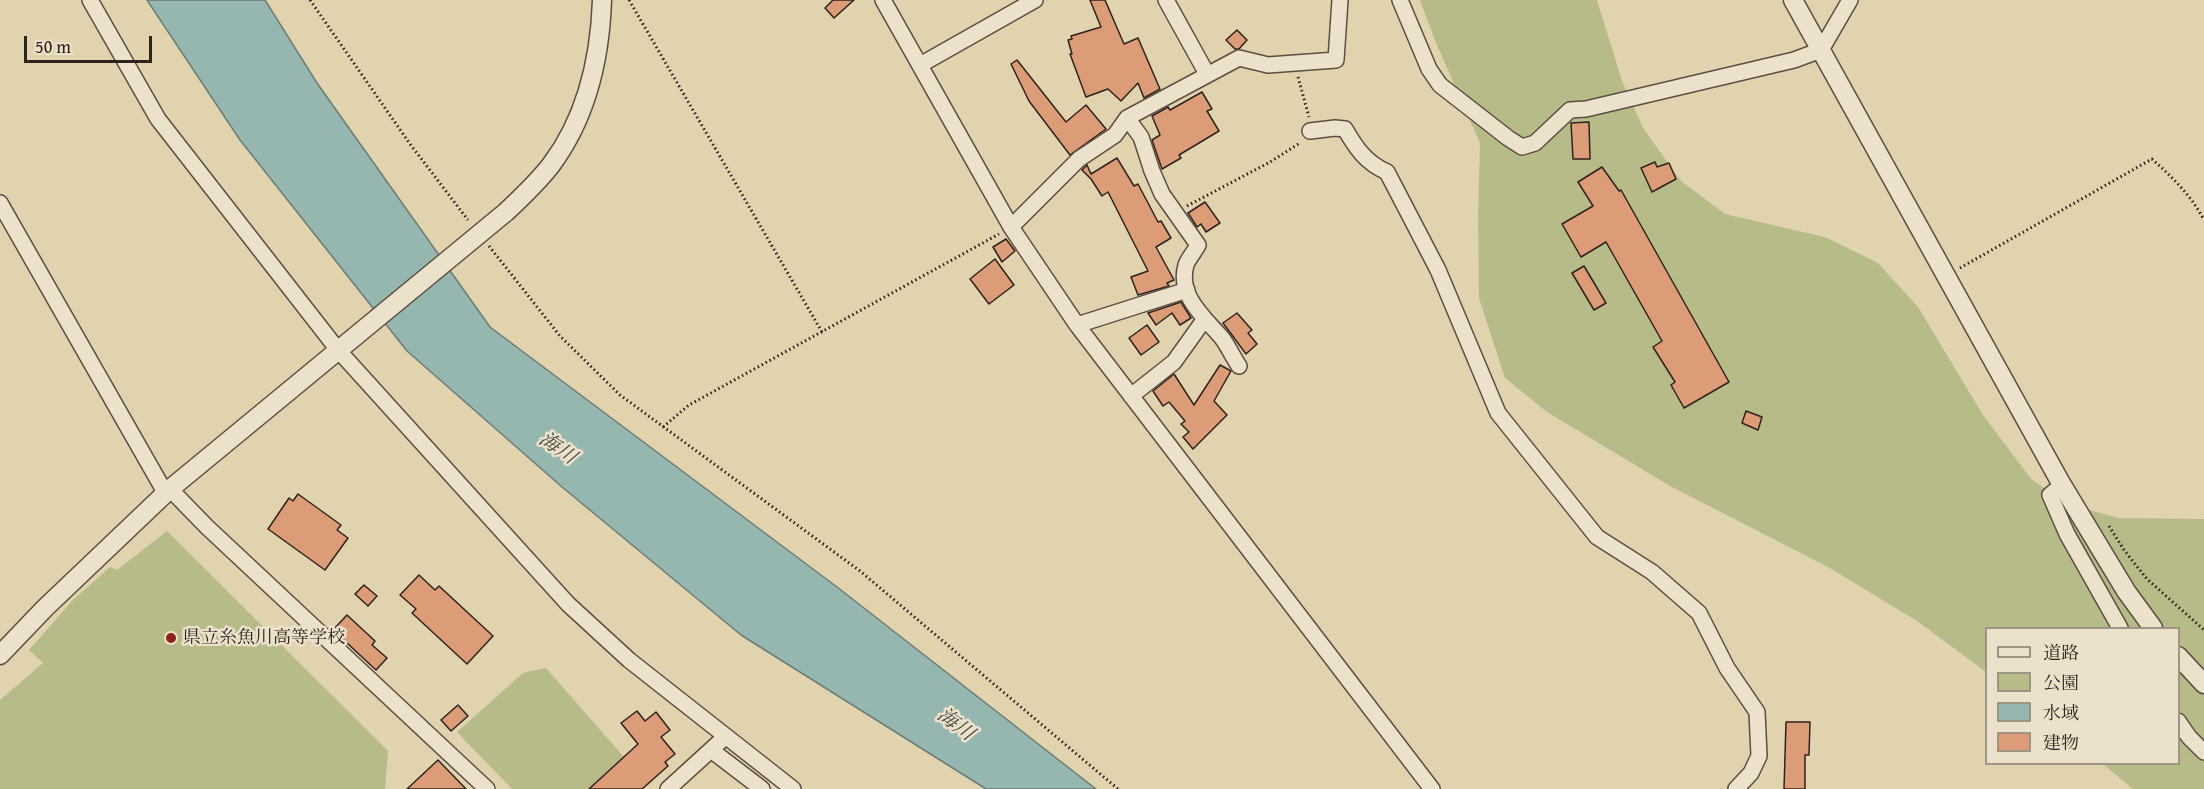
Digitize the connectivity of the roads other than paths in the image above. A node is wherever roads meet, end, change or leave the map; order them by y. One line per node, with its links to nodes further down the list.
1 (90, 0): 20 (street)
2 (602, 0): 20 (street)
3 (883, 0): 11 (street)
4 (1035, 0): 11 (street)
5 (1166, 0): 12 (street)
6 (1340, 0): 12 (street)
7 (1400, 0): 10 (street)
8 (1793, 0): 10 (street)
9 (1850, 0): 10 (street)
10 (1821, 50): 23 (street)
11 (920, 65): 16 (street)
12 (1207, 74): 13 (street)
13 (1127, 118): 16 (street); 17 (street)
14 (1310, 131): 39 (street)
15 (0, 203): 24 (street)
16 (1011, 227): 19 (street)
17 (1187, 290): 18 (street); 19 (street)
18 (1204, 320): 21 (street); 22 (street)
19 (1077, 325): 22 (street)
20 (338, 350): 24 (street); 31 (street)
21 (1239, 366)
22 (1131, 396): 38 (street)
23 (2062, 485): 25 (street); 26 (street)
24 (168, 491): 27 (street); 34 (street)
25 (2119, 627)
26 (2152, 627)
27 (0, 655)
28 (2180, 658): 29 (street)
29 (2204, 684)
30 (2180, 724): 33 (street)
31 (725, 737): 32 (street); 37 (street)
32 (711, 750): 35 (street); 36 (street)
33 (2204, 752)
34 (487, 789)
35 (668, 789)
36 (762, 789)
37 (793, 789)
38 (1432, 789)
39 (1736, 789)

